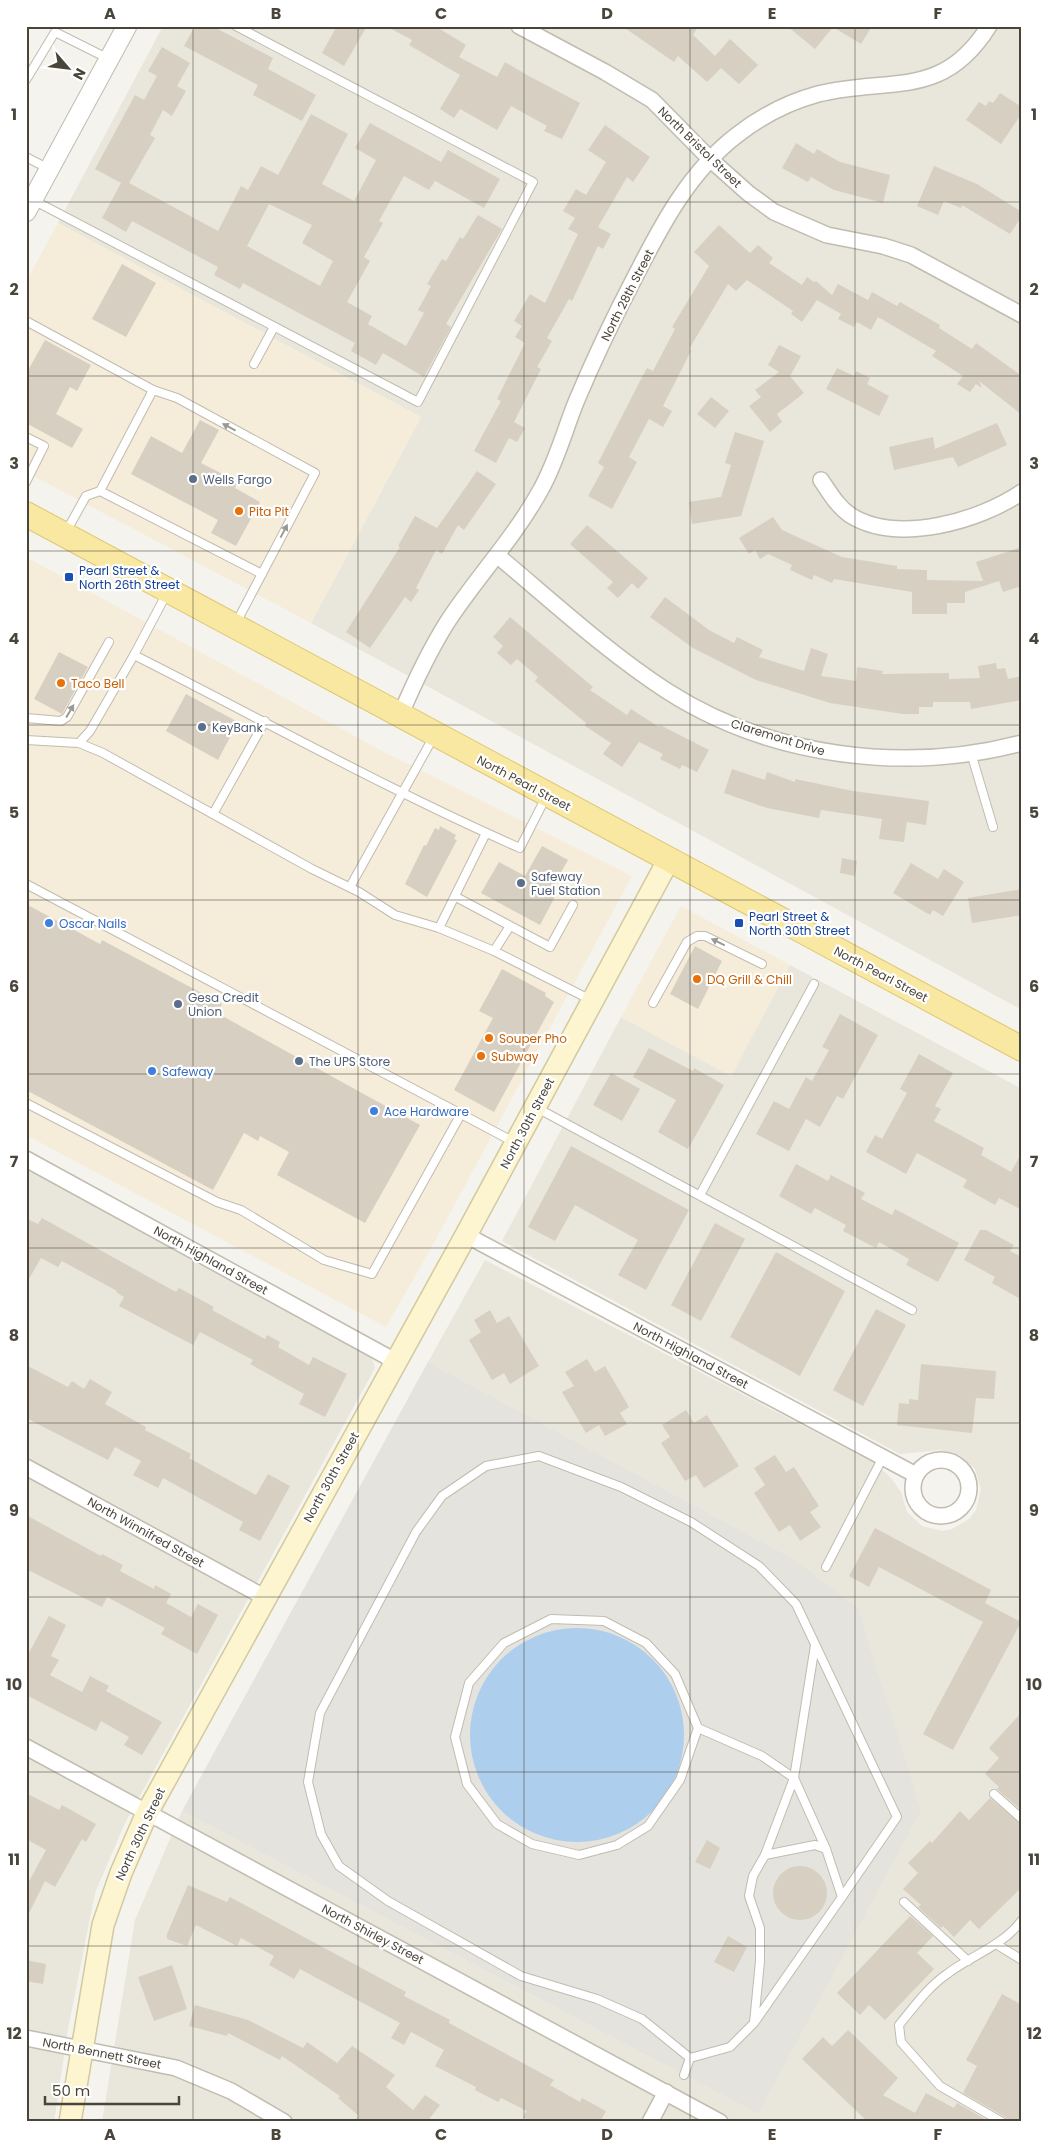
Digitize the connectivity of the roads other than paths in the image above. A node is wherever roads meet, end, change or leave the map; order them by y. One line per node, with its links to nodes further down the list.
1 (127, 26): 5 (street)
2 (236, 26): 13 (lane)
3 (520, 26): 8 (street, North Bristol Street)
4 (989, 26): 8 (street, North 28th Street)
5 (109, 59): 6 (lane); 9 (street)
6 (26, 80)
7 (26, 157): 9 (lane)
8 (710, 160): 11 (street, North Bristol Street); 23 (street, North 28th Street)
9 (50, 169): 10 (street)
10 (29, 206): 13 (lane)
11 (1022, 315)
12 (26, 321): 15 (lane)
13 (274, 327): 14 (lane)
14 (254, 364)
15 (153, 390): 19 (lane); 24 (lane, one-way to 15)
16 (26, 436): 18 (lane)
17 (821, 480): 20 (street)
18 (26, 482)
19 (100, 491): 22 (lane); 24 (lane)
20 (1022, 492)
21 (26, 514): 22 (main road, North Pearl Street)
22 (64, 535): 25 (main road, North Pearl Street)
23 (498, 556): 29 (street, North 28th Street); 36 (street, Claremont Drive)
24 (262, 574): 26 (lane)
25 (168, 591): 26 (main road, North Pearl Street); 28 (lane)
26 (234, 626): 29 (main road, North Pearl Street)
27 (109, 642): 30 (lane, one-way to 27)
28 (134, 654): 31 (lane); 34 (lane)
29 (400, 716): 32 (main road, North Pearl Street)
30 (26, 718)
31 (265, 721): 37 (lane); 39 (lane)
32 (435, 735): 37 (lane); 38 (main road, North Pearl Street)
33 (26, 740): 34 (lane)
34 (79, 743): 39 (lane)
35 (1022, 743): 36 (street, Claremont Drive)
36 (971, 753): 40 (lane)
37 (402, 794): 41 (lane); 44 (lane)
38 (547, 795): 41 (lane); 42 (main road, North Pearl Street)
39 (213, 814): 44 (lane)
40 (993, 827)
41 (486, 833): 45 (lane)
42 (668, 861): 52 (main road, North 30th Street); 54 (main road, North Pearl Street)
43 (26, 884): 57 (lane)
44 (350, 887): 48 (lane)
45 (456, 897): 47 (lane); 48 (lane)
46 (573, 905): 47 (lane)
47 (510, 926): 49 (lane)
48 (439, 928): 49 (lane)
49 (494, 951): 52 (lane)
50 (762, 964): 53 (lane, one-way to 53)
51 (814, 984): 60 (lane)
52 (592, 1001): 56 (main road, North 30th Street)
53 (653, 1003)
54 (1022, 1049)
55 (26, 1103): 57 (lane)
56 (535, 1107): 58 (main road, North 30th Street); 60 (lane)
57 (461, 1114): 58 (lane)
58 (516, 1143): 61 (main road, North 30th Street)
59 (26, 1159): 63 (street, North Highland Street)
60 (700, 1195): 62 (lane)
61 (466, 1235): 63 (main road, North 30th Street); 64 (street, North Highland Street)
62 (912, 1310)
63 (395, 1361): 68 (main road, North 30th Street)
64 (883, 1457): 66 (street, North Highland Street); 67 (lane)
65 (26, 1467): 68 (street, North Winnifred Street)
66 (916, 1475)
67 (826, 1567)
68 (266, 1598): 74 (main road, North 30th Street)
69 (815, 1645): 72 (lane); 78 (lane); 87 (lane)
70 (698, 1728): 70 (lane); 72 (lane)
71 (26, 1747): 74 (street, North Shirley Street)
72 (794, 1778): 76 (lane); 77 (lane)
73 (994, 1794): 75 (lane)
74 (147, 1813): 86 (main road, North 30th Street); 89 (street, North Shirley Street)
75 (1022, 1819)
76 (826, 1849): 77 (lane); 78 (lane)
77 (765, 1855): 84 (lane)
78 (842, 1897): 84 (lane)
79 (904, 1902): 83 (lane)
80 (1022, 1920): 81 (lane)
81 (996, 1944): 82 (lane); 83 (lane)
82 (1022, 1960)
83 (968, 1961): 94 (lane)
84 (754, 2024): 87 (lane)
85 (26, 2038): 86 (street, North Bennett Street)
86 (81, 2048): 90 (main road, North 30th Street); 91 (street, North Bennett Street)
87 (690, 2058): 88 (lane)
88 (684, 2075)
89 (666, 2092): 92 (street); 93 (street, North Shirley Street)
90 (70, 2122)
91 (284, 2122)
92 (650, 2122)
93 (720, 2122)
94 (1002, 2122)

